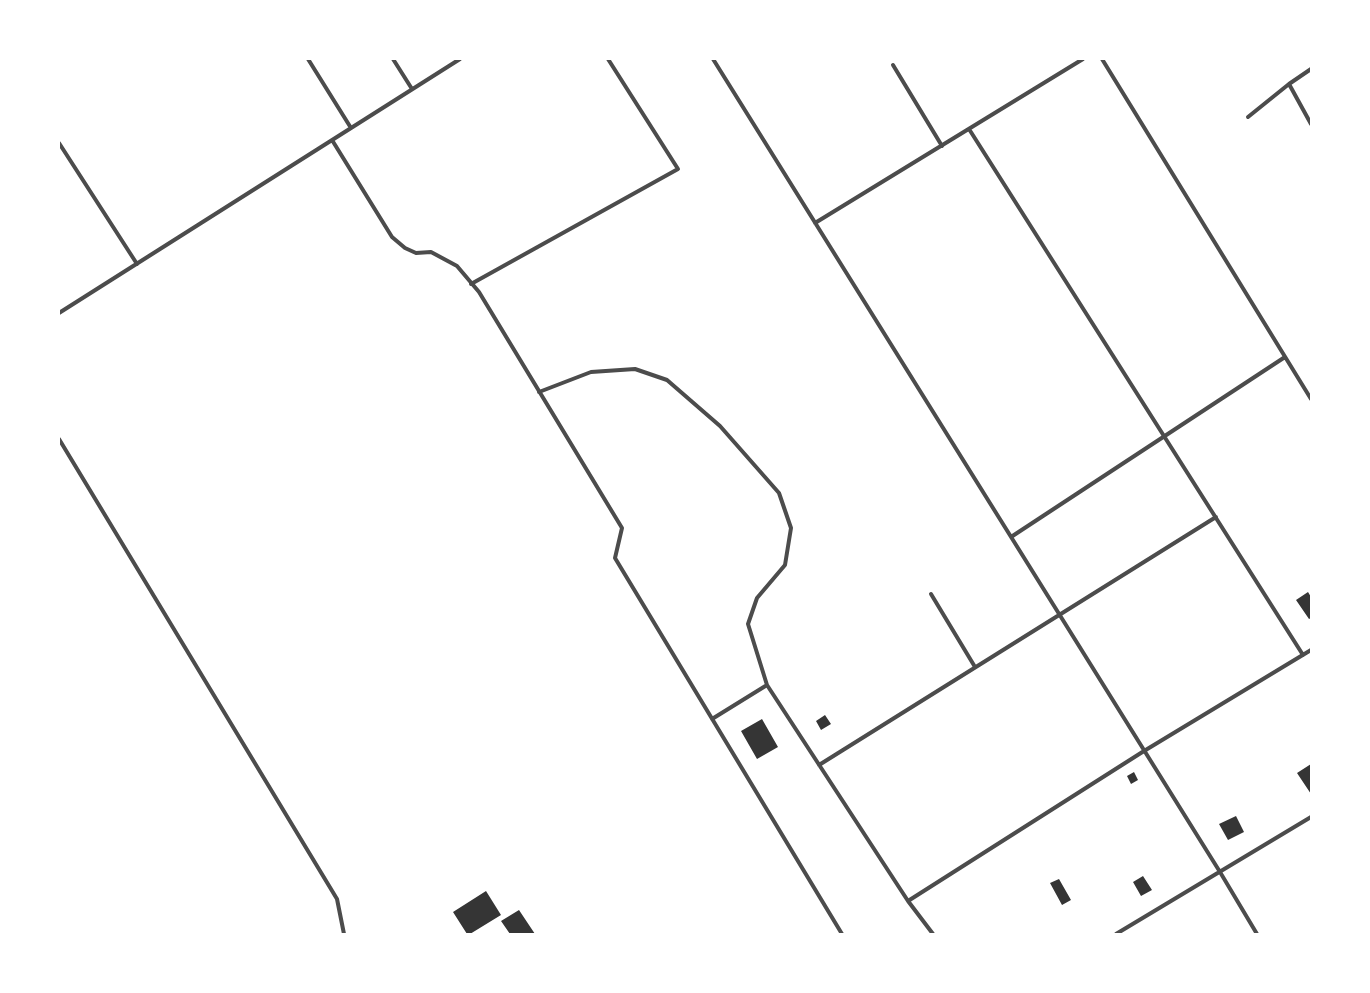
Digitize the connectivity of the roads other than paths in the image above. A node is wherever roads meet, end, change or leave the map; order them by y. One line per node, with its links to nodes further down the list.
1 (308, 59): 14 (street)
2 (393, 59): 11 (street)
3 (460, 59): 11 (street)
4 (608, 59): 21 (street)
5 (713, 59): 19 (street)
6 (1083, 59): 15 (street)
7 (1102, 59): 23 (street)
8 (893, 64): 18 (street)
9 (1311, 69): 10 (street)
10 (1289, 84): 12 (street); 13 (street)
11 (412, 89): 14 (street)
12 (1248, 117)
13 (1311, 124)
14 (351, 128): 16 (street)
15 (969, 129): 18 (street); 26 (street)
16 (332, 140): 20 (street); 21 (street)
17 (59, 143): 20 (street)
18 (942, 146): 19 (street)
19 (816, 223): 29 (street)
20 (137, 264): 22 (street)
21 (471, 284): 24 (street)
22 (59, 313)
23 (1285, 357): 25 (street); 26 (street)
24 (539, 392): 35 (street); 36 (street)
25 (1311, 399)
26 (1164, 436): 28 (street); 29 (street)
27 (59, 439): 42 (street)
28 (1216, 517): 31 (street); 33 (street)
29 (1011, 537): 31 (street)
30 (931, 594): 34 (street)
31 (1059, 615): 34 (street); 37 (street)
32 (1311, 650): 33 (street)
33 (1303, 655): 37 (street)
34 (975, 667): 38 (street)
35 (767, 685): 36 (street); 38 (street)
36 (712, 719): 43 (street)
37 (1144, 752): 40 (street); 41 (street)
38 (819, 765): 41 (street)
39 (1311, 817): 40 (street)
40 (1220, 872): 45 (street); 46 (street)
41 (908, 900): 44 (street)
42 (344, 934)
43 (842, 934)
44 (933, 934)
45 (1116, 934)
46 (1257, 934)

